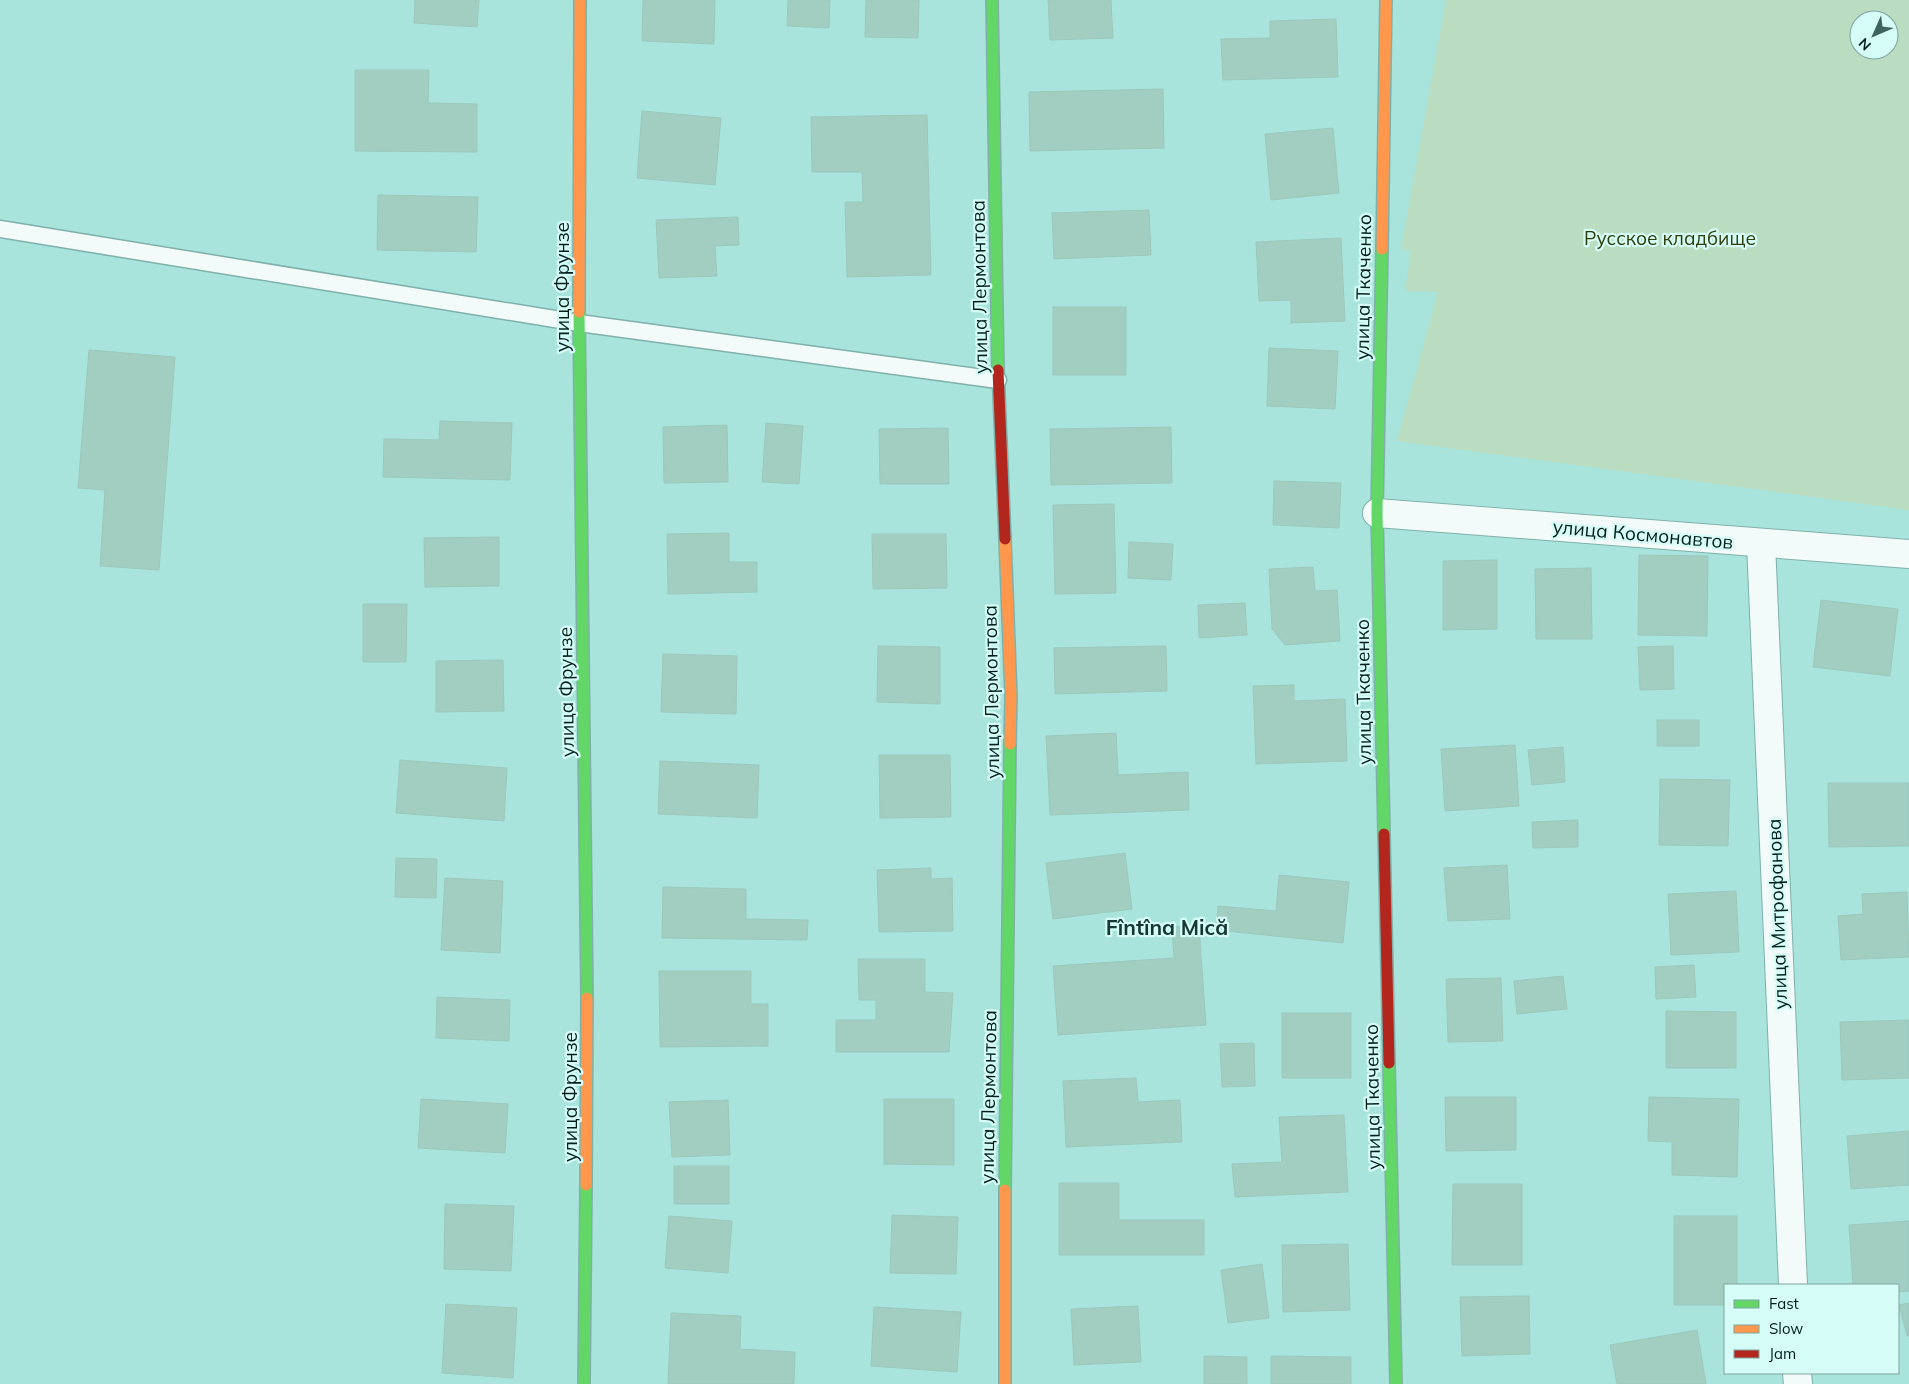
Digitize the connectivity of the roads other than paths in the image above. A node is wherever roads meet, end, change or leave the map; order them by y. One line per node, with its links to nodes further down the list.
1 (580, 0): 5 (street, улица Фрунзе)
2 (992, 0): 6 (street, улица Лермонтова)
3 (1386, 0): 7 (street, улица Ткаченко)
4 (0, 229): 5 (lane)
5 (579, 323): 6 (lane); 11 (street, улица Фрунзе)
6 (998, 380): 12 (street, улица Лермонтова)
7 (1377, 513): 8 (street, улица Космонавтов); 13 (street, улица Ткаченко)
8 (1761, 543): 9 (street, улица Космонавтов); 10 (street, улица Митрофанова)
9 (1909, 554)
10 (1793, 1284)
11 (584, 1384)
12 (1005, 1384)
13 (1396, 1384)

